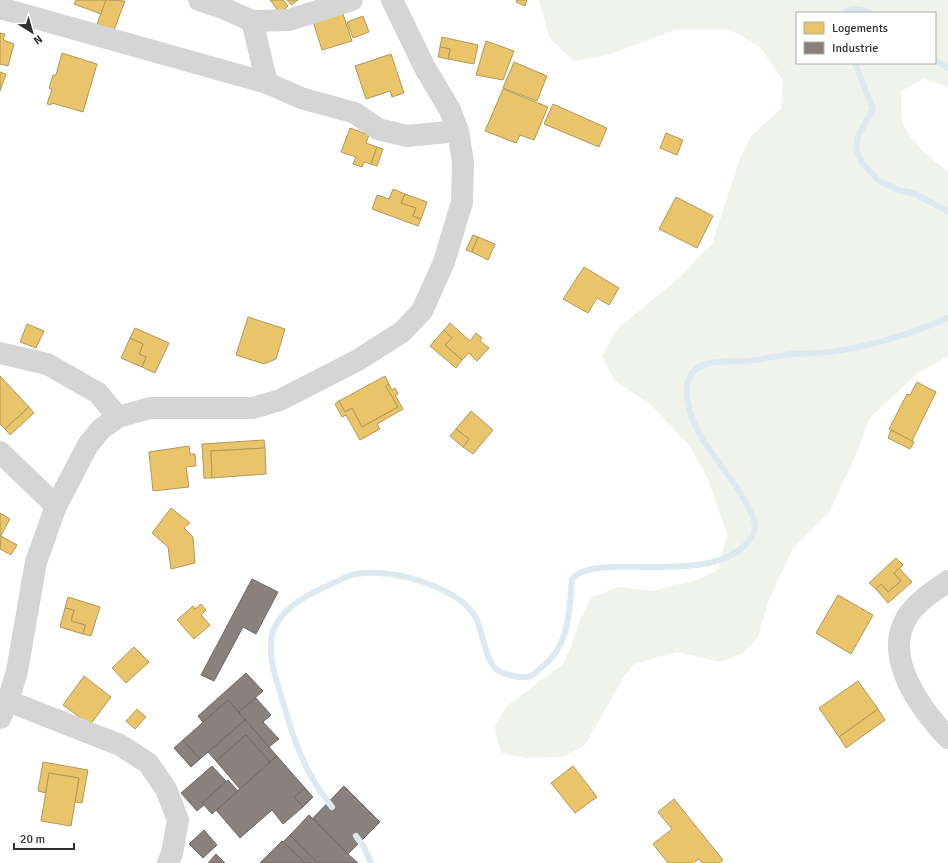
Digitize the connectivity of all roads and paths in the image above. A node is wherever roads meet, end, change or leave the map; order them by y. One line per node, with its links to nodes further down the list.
1 (200, 0): 5 (street)
2 (352, 0): 5 (street)
3 (392, 0): 7 (street)
4 (0, 8): 6 (street)
5 (252, 21): 6 (street)
6 (267, 83): 7 (street)
7 (458, 131): 9 (street)
8 (0, 353): 9 (street)
9 (118, 417): 11 (street)
10 (0, 452): 11 (street)
11 (56, 506): 13 (street)
12 (948, 581): 14 (street)
13 (4, 710): 15 (street)
14 (948, 738)
15 (168, 863)

